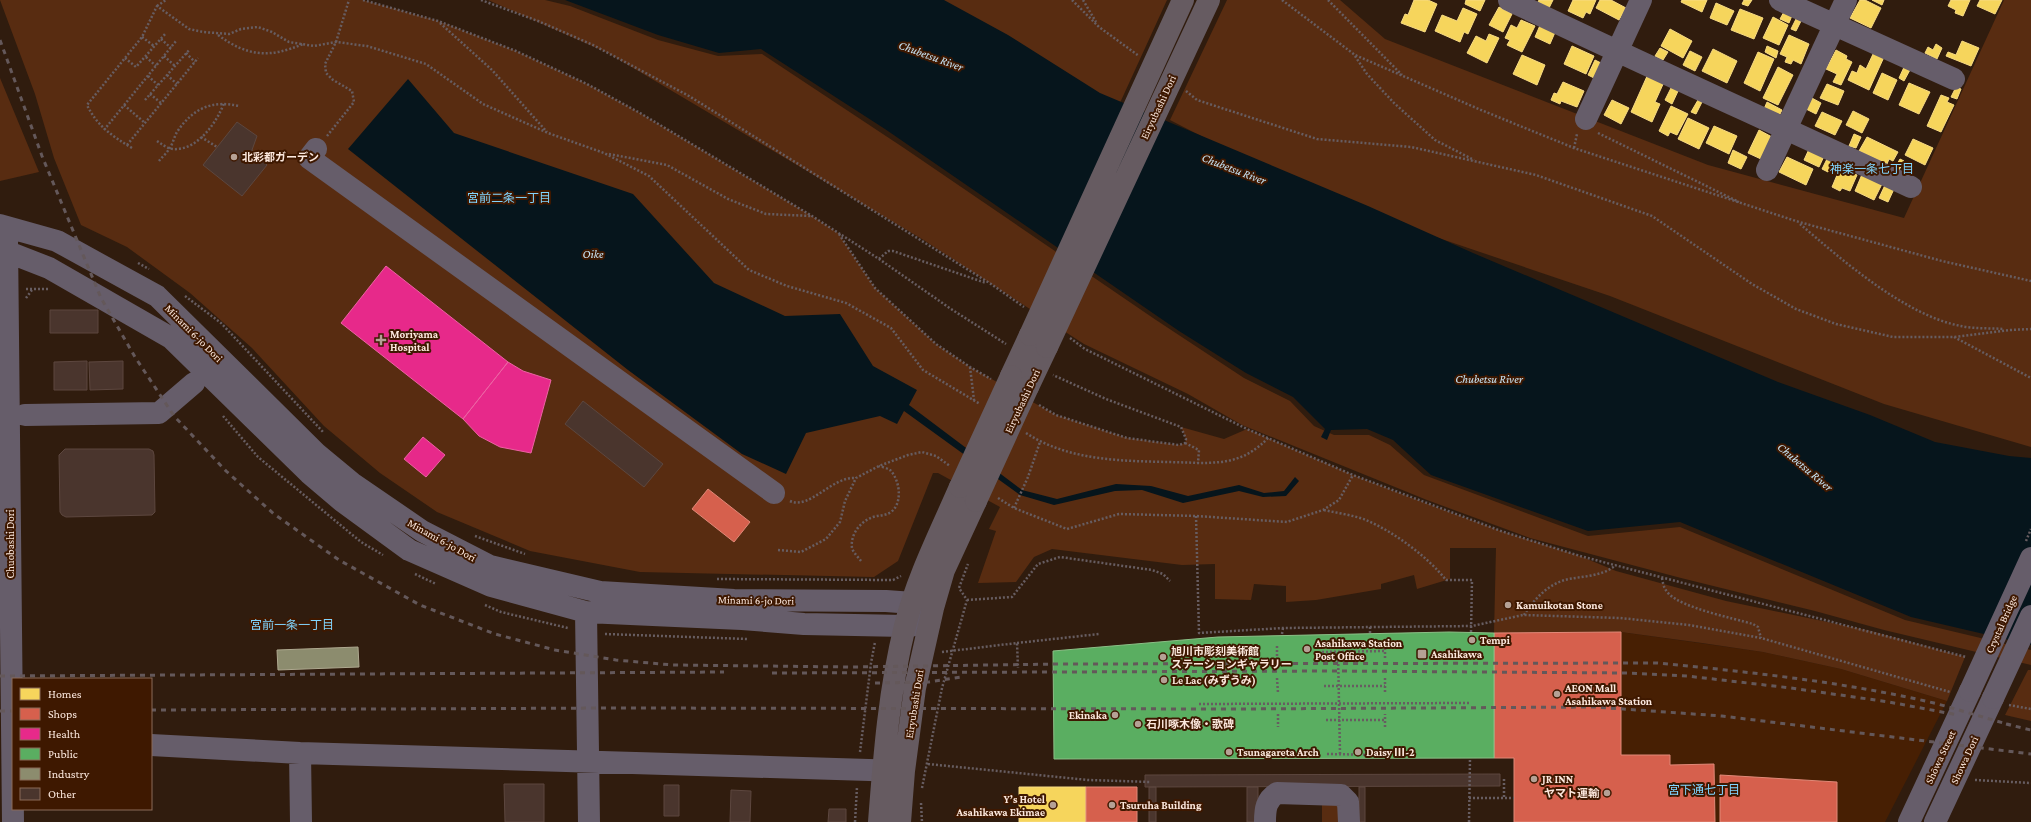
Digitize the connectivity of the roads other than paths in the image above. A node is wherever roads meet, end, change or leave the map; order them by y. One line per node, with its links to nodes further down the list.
1 (1183, 0): 16 (main road, Eiryubashi Dori, bridge)
2 (1208, 0): 16 (main road, Eiryubashi Dori, bridge)
3 (1509, 0): 8 (street)
4 (1641, 0): 8 (street)
5 (1780, 0): 7 (street)
6 (1846, 0): 7 (street)
7 (1833, 25): 9 (street); 11 (street)
8 (1617, 52): 10 (street); 11 (street)
9 (1954, 79)
10 (1583, 123)
11 (1785, 128): 13 (street); 14 (street)
12 (316, 149): 19 (street)
13 (1767, 170)
14 (1911, 187)
15 (3, 238): 21 (street, Chuobashi Dori); 22 (street, Minami 6-jo Dori); 23 (street, Minami 6-jo Dori)
16 (1034, 350): 23 (main road, Eiryubashi Dori, bridge)
17 (194, 384): 18 (street)
18 (26, 415)
19 (774, 493)
20 (2031, 558): 26 (street, Crystal Bridge, bridge)
21 (5, 576): 27 (street, Chuobashi Dori)
22 (586, 612): 25 (street, Minami 6-jo Dori); 30 (street)
23 (925, 612): 25 (main road, Eiryubashi Dori); 31 (main road, Eiryubashi Dori)
24 (2031, 616): 42 (street, Showa Dori, bridge)
25 (905, 626): 31 (main road, Eiryubashi Dori)
26 (1961, 692): 41 (street, Shōwa Street)
27 (8, 738): 32 (street, Chuobashi Dori)
28 (152, 745): 29 (street)
29 (300, 753): 30 (street); 35 (street)
30 (588, 762): 31 (street); 36 (street)
31 (893, 771): 37 (main road, Eiryubashi Dori); 38 (main road, Eiryubashi Dori)
32 (12, 805)
33 (12, 810): 34 (street, Chuobashi Dori)
34 (13, 822)
35 (301, 822)
36 (589, 822)
37 (879, 822)
38 (900, 822)
39 (1265, 822): 40 (street)
40 (1349, 822)
41 (1909, 822)
42 (1935, 822)

